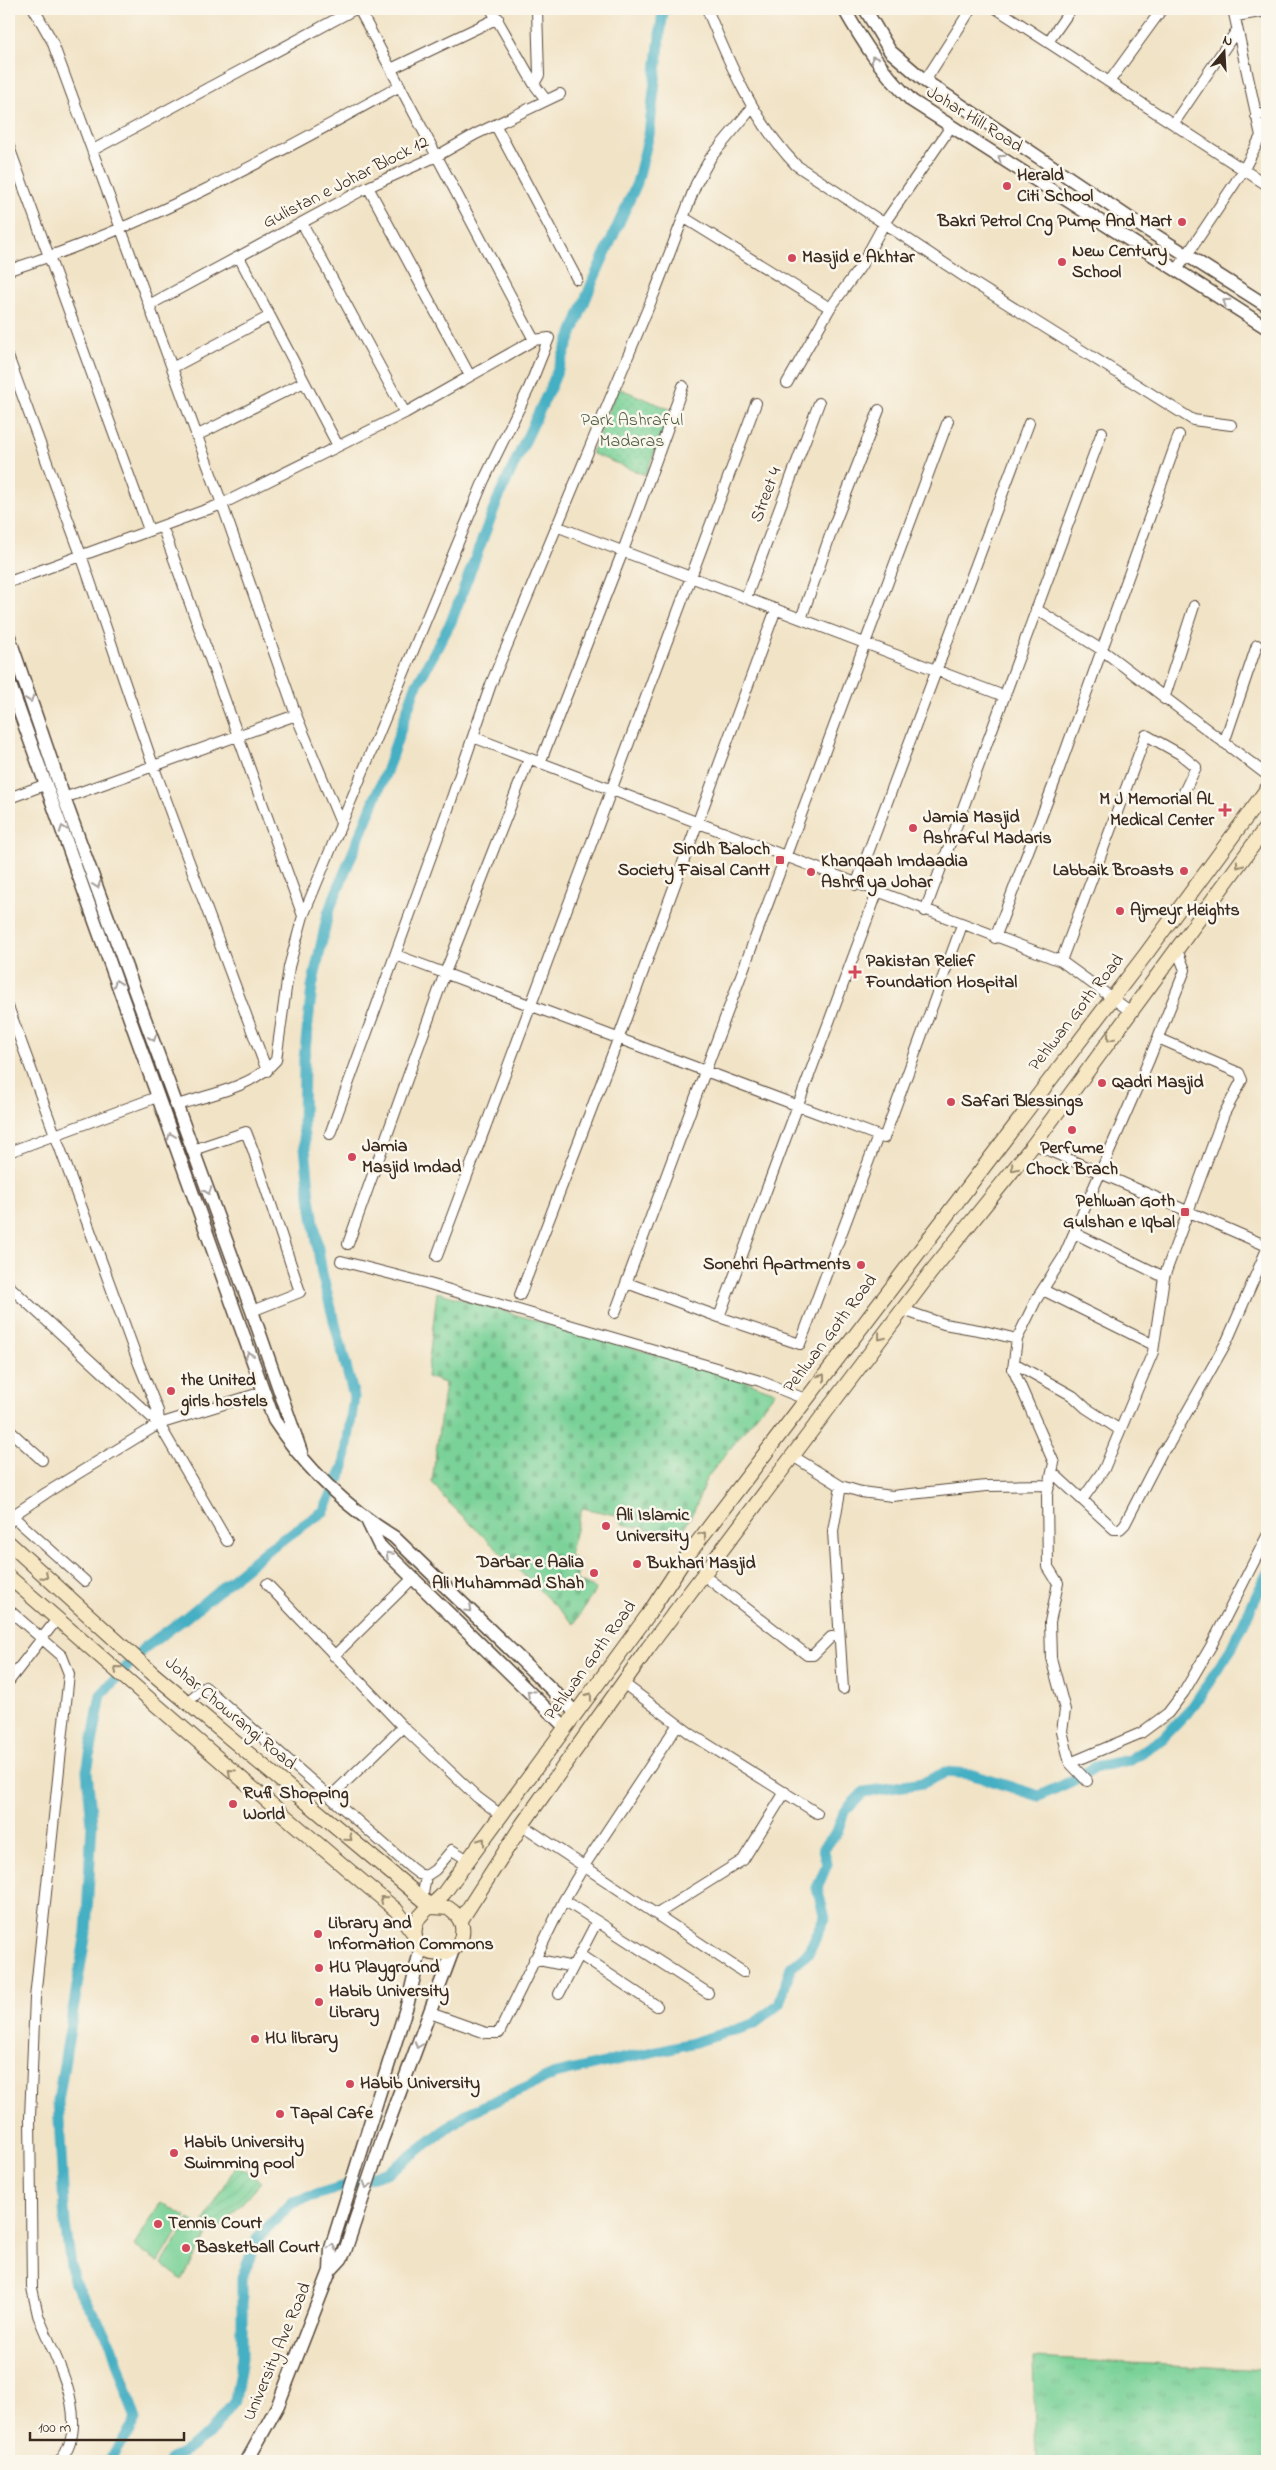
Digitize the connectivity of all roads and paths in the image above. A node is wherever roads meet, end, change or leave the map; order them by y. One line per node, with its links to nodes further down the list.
1 (34, 9): 32 (street)
2 (355, 9): 32 (street)
3 (359, 9): 18 (street)
4 (491, 9): 15 (street)
5 (537, 9): 21 (street)
6 (706, 9): 25 (street)
7 (844, 9): 30 (street, Johar Hill Road, one-way to 7)
8 (865, 9): 19 (street)
9 (971, 9): 19 (street)
10 (997, 9): 17 (street)
11 (1072, 9): 17 (street)
12 (1162, 9): 20 (street)
13 (1267, 10): 14 (street)
14 (1235, 12): 16 (street)
15 (498, 18): 18 (street); 21 (street)
16 (1237, 30): 27 (street); 28 (street)
17 (1048, 42): 20 (street)
18 (391, 69): 22 (street)
19 (925, 81): 41 (street)
20 (1108, 82): 28 (street)
21 (534, 84): 24 (street)
22 (400, 86): 33 (street); 40 (street)
23 (560, 94): 24 (street, Gulistan e Johar Block 12)
24 (546, 100): 29 (street, Gulistan e Johar Block 12)
25 (752, 108): 37 (street); 38 (street)
26 (1267, 112): 27 (street)
27 (1256, 116): 34 (street)
28 (1174, 123): 34 (street)
29 (496, 126): 33 (street, Gulistan e Johar Block 12); 46 (street)
30 (950, 128): 38 (street); 45 (street, Johar Hill Road, one-way to 30)
31 (9, 147): 43 (street)
32 (93, 150): 40 (street)
33 (436, 156): 36 (street, Gulistan e Johar Block 12); 52 (street)
34 (1243, 171): 35 (street); 41 (street)
35 (1267, 185)
36 (368, 187): 39 (street, Gulistan e Johar Block 12); 55 (street)
37 (684, 218): 49 (street); 72 (street)
38 (885, 222): 49 (street); 65 (street)
39 (302, 223): 42 (street, Gulistan e Johar Block 12); 62 (street)
40 (121, 230): 43 (street); 47 (street)
41 (1187, 255): 45 (street); 48 (street)
42 (239, 257): 47 (street, Gulistan e Johar Block 12); 50 (street)
43 (49, 258): 44 (street); 73 (street)
44 (9, 270)
45 (1177, 270): 51 (street, Johar Hill Road, one-way to 45)
46 (577, 278)
47 (149, 305): 54 (street)
48 (1267, 306)
49 (830, 308): 57 (street)
50 (270, 316): 54 (street); 56 (street)
51 (1267, 328)
52 (534, 340): 55 (street); 105 (street)
53 (9, 359): 75 (street)
54 (172, 368): 68 (street)
55 (470, 376): 62 (street)
56 (304, 382): 68 (street); 69 (street)
57 (787, 383)
58 (683, 386): 74 (street)
59 (756, 402): 76 (street)
60 (819, 403): 78 (street, Street 4)
61 (879, 410): 82 (street)
62 (404, 412): 69 (street)
63 (948, 421): 84 (street)
64 (1029, 423): 87 (street)
65 (1231, 425)
66 (1102, 432): 81 (street)
67 (1178, 435): 86 (street)
68 (196, 436): 70 (street)
69 (337, 444): 70 (street)
70 (222, 504): 71 (street); 91 (street)
71 (162, 526): 73 (street); 92 (street)
72 (556, 526): 74 (street); 93 (street)
73 (149, 530): 75 (street)
74 (623, 551): 76 (street); 96 (street)
75 (81, 555): 77 (street); 97 (street)
76 (691, 576): 78 (street); 100 (street)
77 (9, 582)
78 (746, 598): 80 (street)
79 (1194, 606): 90 (street)
80 (776, 609): 82 (street); 106 (street)
81 (1036, 610): 86 (street); 89 (street)
82 (801, 619): 84 (street)
83 (9, 637): 104 (street, one-way to 104)
84 (865, 644): 87 (street); 108 (street)
85 (1256, 645): 94 (street)
86 (1102, 650): 90 (street); 117 (street)
87 (938, 671): 89 (street); 110 (street)
88 (9, 682): 99 (street)
89 (1004, 696): 114 (street)
90 (1164, 699): 94 (street)
91 (296, 715): 92 (street); 105 (street)
92 (238, 734): 97 (street); 115 (street)
93 (473, 737): 95 (street); 119 (street)
94 (1224, 743): 98 (street)
95 (529, 759): 96 (street); 121 (street)
96 (540, 763): 100 (street)
97 (153, 765): 104 (street); 128 (street)
98 (1267, 776)
99 (47, 784): 103 (street); 109 (street, one-way to 99)
100 (612, 791): 106 (street); 123 (street)
101 (1184, 792): 120 (street)
102 (1266, 794): 112 (main road, Pehlwan Goth Road)
103 (9, 798)
104 (64, 798): 109 (street)
105 (341, 823): 115 (street)
106 (698, 824): 108 (street); 126 (street)
107 (1267, 826): 113 (main road, one-way to 113)
108 (786, 858): 110 (street); 129 (street)
109 (81, 862): 130 (street, one-way to 109); 131 (street, one-way to 131)
110 (856, 885): 111 (street)
111 (877, 892): 114 (street); 132 (street)
112 (1192, 892): 113 (main road); 122 (main road, Pehlwan Goth Road)
113 (1210, 905): 118 (main road)
114 (925, 911): 116 (street)
115 (303, 916): 128 (street)
116 (962, 925): 117 (street); 135 (street)
117 (995, 938): 120 (street)
118 (1177, 950): 125 (main road); 127 (street)
119 (396, 954): 121 (street); 133 (street)
120 (1062, 961): 122 (street)
121 (445, 973): 123 (street); 142 (street)
122 (1112, 999): 125 (street); 159 (main road, Pehlwan Goth Road, one-way to 122)
123 (532, 1005): 126 (street); 144 (street)
124 (9, 1009): 134 (street)
125 (1130, 1011): 136 (main road, one-way to 136)
126 (619, 1037): 129 (street); 150 (street)
127 (1158, 1038): 139 (street); 140 (street)
128 (267, 1071): 131 (street)
129 (707, 1071): 132 (street); 147 (street)
130 (157, 1097): 134 (street); 158 (street, one-way to 130)
131 (177, 1105): 137 (street)
132 (797, 1106): 135 (street); 154 (street)
133 (330, 1134)
134 (55, 1136): 138 (street); 160 (street)
135 (878, 1136): 154 (street)
136 (1034, 1144): 139 (street); 151 (main road, one-way to 151)
137 (193, 1150): 152 (street, one-way to 152); 152 (street)
138 (9, 1152)
139 (1101, 1172): 140 (street); 141 (street)
140 (1189, 1211): 143 (street); 146 (street)
141 (1074, 1233): 146 (street); 149 (street)
142 (348, 1244)
143 (1267, 1247): 169 (street)
144 (437, 1256)
145 (342, 1261): 159 (street)
146 (1164, 1277): 156 (street)
147 (627, 1283): 153 (street); 154 (street)
148 (9, 1286): 160 (street)
149 (1043, 1290): 155 (street); 156 (street)
150 (520, 1295)
151 (903, 1310): 155 (street); 163 (main road, one-way to 163)
152 (252, 1311): 165 (street)
153 (615, 1313)
154 (719, 1317)
155 (1017, 1340): 157 (street)
156 (1154, 1345): 162 (street)
157 (1014, 1363): 162 (street); 166 (street)
158 (263, 1392): 160 (street); 165 (street)
159 (805, 1399): 182 (main road, Pehlwan Goth Road, one-way to 159)
160 (159, 1424): 170 (street); 173 (street)
161 (9, 1430): 164 (street)
162 (1120, 1430): 169 (street)
163 (791, 1455): 168 (street); 175 (main road)
164 (42, 1460)
165 (307, 1464): 171 (street)
166 (1052, 1472): 167 (street); 169 (street)
167 (1050, 1485): 168 (street); 195 (street)
168 (841, 1486): 183 (street)
169 (1082, 1500)
170 (10, 1518): 178 (street)
171 (367, 1520): 177 (street, one-way to 171); 191 (street, one-way to 191)
172 (1267, 1536): 195 (street)
173 (227, 1541)
174 (9, 1543): 190 (main road, Johar Chowrangi Road, one-way to 190)
175 (702, 1574): 183 (street); 184 (main road)
176 (9, 1577): 181 (main road)
177 (413, 1578): 186 (street); 194 (street, one-way to 177)
178 (85, 1581)
179 (267, 1584): 186 (street)
180 (9, 1610): 185 (street)
181 (57, 1619): 185 (street); 210 (main road, one-way to 181)
182 (641, 1625): 184 (main road); 191 (main road, Pehlwan Goth Road, one-way to 182)
183 (839, 1634): 189 (street)
184 (656, 1636): 188 (main road)
185 (42, 1639): 187 (street); 221 (street)
186 (334, 1656): 193 (street)
187 (10, 1675)
188 (623, 1683): 192 (street); 201 (main road)
189 (843, 1689)
190 (187, 1702): 198 (street); 206 (main road, Johar Chowrangi Road, one-way to 206)
191 (576, 1713): 194 (main road, Pehlwan Goth Road)
192 (678, 1724): 197 (street); 203 (street)
193 (402, 1727): 198 (street); 200 (street)
194 (565, 1727): 200 (main road, Pehlwan Goth Road)
195 (1074, 1767): 196 (street)
196 (1087, 1780)
197 (785, 1792): 199 (street); 207 (street)
198 (330, 1797): 204 (street)
199 (817, 1813)
200 (501, 1815): 202 (main road, Pehlwan Goth Road, one-way to 200)
201 (522, 1825): 203 (street); 208 (main road)
202 (468, 1860): 204 (street); 206 (main road, Pehlwan Goth Road)
203 (584, 1866): 205 (street); 207 (street)
204 (426, 1876): 206 (street)
205 (564, 1900): 209 (street); 213 (street)
206 (427, 1904): 208 (main road); 210 (main road)
207 (657, 1914): 215 (street)
208 (461, 1920): 211 (main road)
209 (597, 1921): 212 (street); 216 (street)
210 (418, 1941): 211 (main road); 220 (street, University Ave Road, one-way to 210)
211 (453, 1950): 219 (street)
212 (580, 1955): 214 (street); 218 (street)
213 (534, 1959): 214 (street); 219 (street)
214 (573, 1967): 217 (street)
215 (743, 1972)
216 (708, 1993)
217 (558, 1994)
218 (657, 2006)
219 (430, 2013): 220 (street, one-way to 220)
220 (330, 2271): 222 (street, University Ave Road)
221 (60, 2461)
222 (247, 2461)

